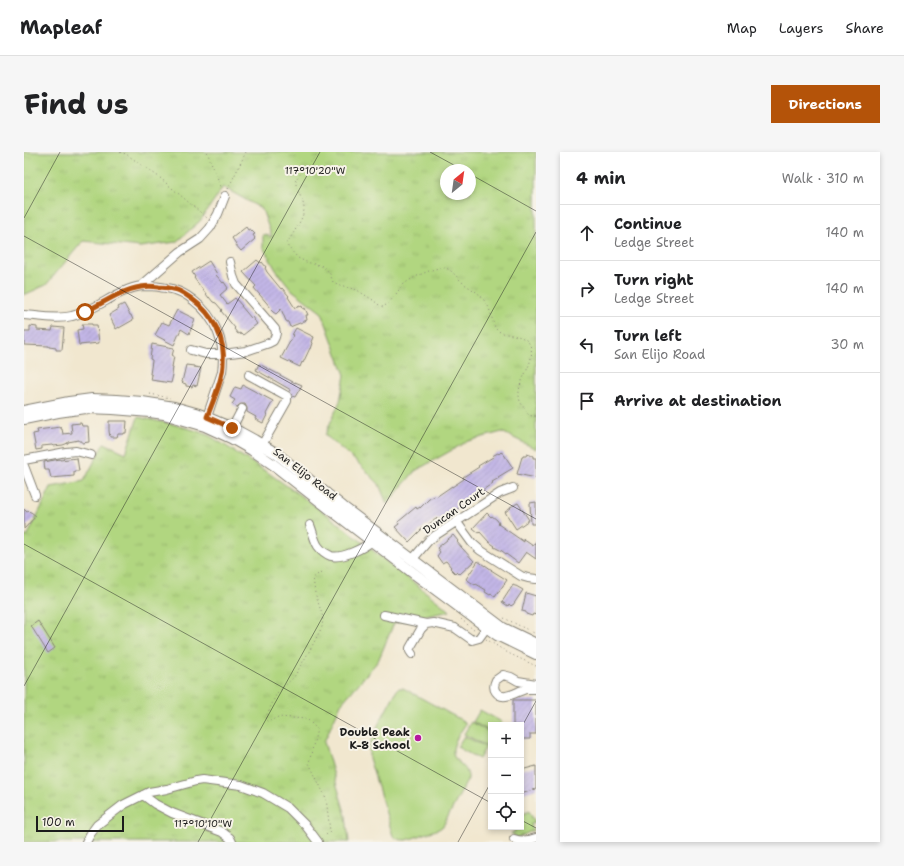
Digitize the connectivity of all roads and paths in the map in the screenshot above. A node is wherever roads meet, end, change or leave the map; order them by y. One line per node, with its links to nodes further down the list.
1 (120, 152): 6 (path)
2 (207, 152): 5 (path)
3 (246, 152): 5 (path)
4 (318, 152): 15 (path)
5 (225, 196): 6 (street)
6 (212, 223): 8 (street)
7 (230, 262): 11 (street)
8 (141, 286): 9 (street); 11 (street)
9 (24, 315)
10 (191, 350): 11 (street)
11 (223, 354): 17 (street)
12 (249, 375): 19 (street)
13 (242, 409): 18 (street)
14 (24, 410): 17 (main road, San Elijo Road)
15 (536, 416)
16 (24, 419): 17 (main road, San Elijo Road)
17 (206, 422): 18 (main road, San Elijo Road)
18 (232, 433): 19 (main road, San Elijo Road); 27 (main road, San Elijo Road)
19 (262, 445): 28 (main road, San Elijo Road)
20 (91, 455): 21 (street)
21 (24, 460)
22 (24, 466): 24 (street)
23 (513, 488): 25 (street, Duncan Court)
24 (35, 495)
25 (456, 521): 28 (street, Duncan Court); 30 (street)
26 (313, 528): 27 (street)
27 (372, 541): 34 (main road, San Elijo Road)
28 (412, 560): 35 (main road, San Elijo Road)
29 (321, 572): 43 (path)
30 (536, 579)
31 (384, 614): 33 (street)
32 (459, 617): 34 (path)
33 (426, 624): 34 (street); 36 (street)
34 (484, 631): 37 (main road, San Elijo Road); 38 (path)
35 (536, 644)
36 (412, 654)
37 (536, 654)
38 (536, 666)
39 (536, 684): 40 (street)
40 (536, 689)
41 (143, 795): 43 (street); 45 (street); 46 (street)
42 (536, 838): 44 (street)
43 (321, 839)
44 (514, 839)
45 (86, 842)
46 (232, 842)

